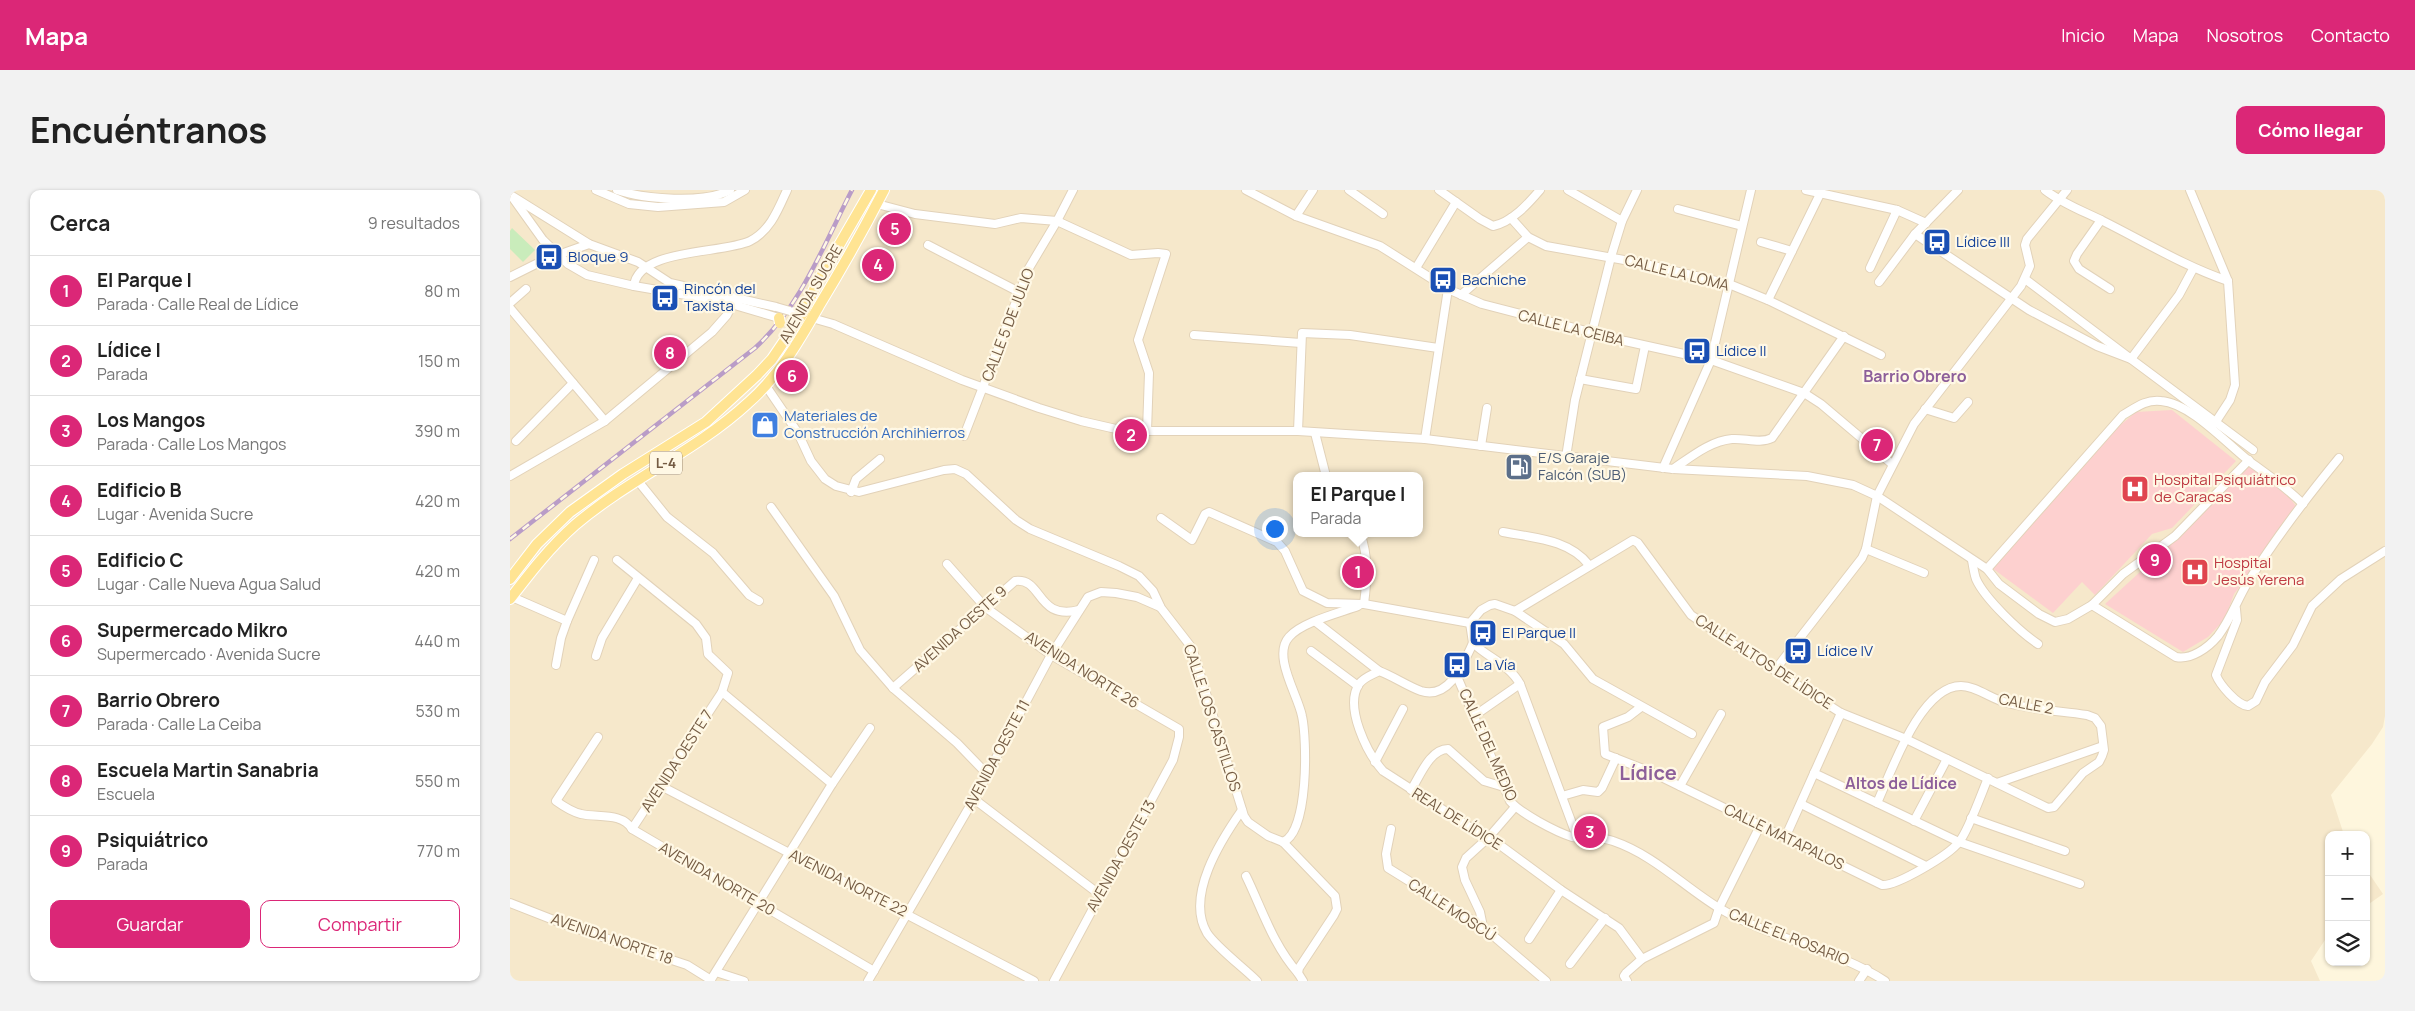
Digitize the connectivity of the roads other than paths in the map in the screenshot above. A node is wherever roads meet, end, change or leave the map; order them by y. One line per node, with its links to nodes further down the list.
1 (596, 190): 4 (street)
2 (617, 190): 3 (street)
3 (730, 190)
4 (745, 190)
5 (788, 190): 45 (street)
6 (871, 190): 65 (main road, AVENIDA SUCRE / L-4)
7 (884, 190): 26 (main road, AVENIDA SUCRE / L-4)
8 (1073, 190): 33 (street, CALLE 5 DE JULIO)
9 (1246, 190): 30 (street, CALLE LA CEIBA)
10 (1313, 190): 30 (street)
11 (1349, 190): 29 (street)
12 (1439, 190): 25 (street)
13 (1540, 190): 31 (street)
14 (1568, 190): 34 (street)
15 (1637, 190): 34 (street)
16 (1751, 190): 36 (street)
17 (1806, 190): 22 (street)
18 (2045, 190): 24 (street)
19 (2067, 190): 24 (street)
20 (2190, 190): 51 (street)
21 (1956, 191): 35 (street)
22 (1820, 194): 28 (street); 42 (street)
23 (510, 195): 40 (street); 43 (street)
24 (2059, 200): 32 (street); 50 (street)
25 (1456, 202): 31 (street); 46 (street)
26 (877, 204): 33 (street); 65 (main road, AVENIDA SUCRE / L-4)
27 (1678, 209): 36 (street)
28 (1897, 210): 35 (street); 47 (street)
29 (1383, 214)
30 (1296, 216): 46 (street, CALLE LA CEIBA)
31 (1511, 218): 38 (street, CALLE LA LOMA)
32 (2101, 220): 48 (street); 55 (street)
33 (1057, 221): 58 (street, CALLE 5 DE JULIO); 88 (street)
34 (1622, 221): 44 (street)
35 (1926, 223): 37 (street)
36 (1742, 226): 53 (street)
37 (1915, 234): 52 (street); 60 (street)
38 (1528, 237): 44 (street, CALLE LA LOMA); 59 (street)
39 (1761, 242): 42 (street)
40 (589, 244): 43 (street); 45 (street)
41 (928, 245): 58 (street)
42 (1792, 251): 61 (street)
43 (560, 256): 49 (street); 54 (street)
44 (1611, 257): 53 (street, CALLE LA LOMA); 67 (street)
45 (647, 267): 54 (street); 62 (street)
46 (1416, 268): 57 (street, CALLE LA CEIBA)
47 (1870, 268)
48 (2193, 269): 51 (street); 75 (street)
49 (510, 277)
50 (2025, 279): 60 (street); 75 (street)
51 (2228, 281): 86 (street)
52 (1879, 282)
53 (1729, 284): 61 (street, CALLE LA LOMA); 76 (street)
54 (634, 286): 62 (street)
55 (2110, 288)
56 (526, 289): 63 (street)
57 (1448, 289): 59 (street, CALLE LA CEIBA); 73 (street)
58 (1020, 292): 80 (street, CALLE 5 DE JULIO)
59 (1461, 295): 67 (street, CALLE LA CEIBA)
60 (2012, 298): 75 (street); 84 (street)
61 (1768, 300): 69 (street, CALLE LA LOMA)
62 (734, 301): 66 (street); 85 (street)
63 (510, 303)
64 (510, 308): 78 (street)
65 (808, 315): 66 (main road, AVENIDA SUCRE / L-4); 66 (street, bridge); 79 (main road, AVENIDA SUCRE / L-4); 80 (street)
66 (783, 317): 71 (main road, AVENIDA SUCRE / L-4); 71 (main road)
67 (1594, 332): 72 (street, CALLE LA CEIBA); 77 (street)
68 (1194, 335): 70 (street)
69 (1844, 336): 74 (street, CALLE LA LOMA); 81 (street)
70 (1301, 343): 73 (street); 87 (street)
71 (781, 346): 122 (main road, AVENIDA SUCRE / L-4)
72 (1645, 346): 76 (street, CALLE LA CEIBA); 77 (street)
73 (1438, 348): 91 (street)
74 (1881, 355)
75 (2131, 359): 86 (street)
76 (1711, 360): 81 (street, CALLE LA CEIBA); 100 (street)
77 (1580, 379): 95 (street)
78 (573, 383): 85 (street); 92 (street)
79 (766, 386): 104 (main road, AVENIDA SUCRE / L-4); 105 (street)
80 (984, 388): 88 (street); 90 (street, CALLE 5 DE JULIO)
81 (1804, 393): 99 (street, CALLE LA CEIBA); 101 (street)
82 (1968, 402): 84 (street)
83 (1487, 408): 93 (street)
84 (1925, 408): 99 (street)
85 (605, 422): 103 (street)
86 (2215, 423): 94 (street)
87 (1298, 430): 88 (street); 89 (street)
88 (1147, 431)
89 (1315, 433): 91 (street); 102 (street)
90 (964, 436)
91 (1425, 439): 93 (street)
92 (516, 441)
93 (1481, 446): 95 (street)
94 (2253, 450)
95 (1566, 457): 100 (street)
96 (2339, 458): 107 (street)
97 (880, 459): 105 (street)
98 (2249, 460): 107 (street); 119 (street); 126 (street)
99 (1892, 464): 106 (street)
100 (1663, 468): 101 (street)
101 (1673, 469): 106 (street)
102 (1325, 472)
103 (510, 476)
104 (638, 481): 123 (main road, AVENIDA SUCRE / L-4); 124 (street)
105 (851, 492): 128 (street, CALLE LOS CASTILLOS)
106 (1876, 496): 112 (street); 116 (street)
107 (2303, 504): 129 (street)
108 (771, 507): 146 (street)
109 (1161, 518): 125 (street)
110 (1503, 532): 118 (street)
111 (1361, 537): 125 (street)
112 (1866, 549): 120 (street); 141 (street)
113 (2385, 551): 129 (street)
114 (594, 560): 132 (street)
115 (617, 560): 121 (street)
116 (1972, 560): 119 (street); 136 (street)
117 (947, 564): 127 (street, AVENIDA NORTE 26)
118 (1589, 566): 131 (street, CALLE ALTOS DE LÍDICE); 141 (street, CALLE ALTOS DE LÍDICE)
119 (1987, 570): 126 (street)
120 (1924, 573)
121 (638, 578): 139 (street); 147 (street)
122 (510, 579)
123 (511, 598): 132 (street)
124 (760, 601)
125 (1364, 604): 133 (street); 134 (street)
126 (2092, 606): 129 (street)
127 (985, 607): 130 (street, AVENIDA OESTE 9); 138 (street, AVENIDA NORTE 26); 146 (street, AVENIDA OESTE 9)
128 (1161, 608): 130 (street, AVENIDA OESTE 11); 176 (street, CALLE LOS CASTILLOS)
129 (2236, 609)
130 (1079, 610): 138 (street, AVENIDA OESTE 11)
131 (1515, 611): 134 (street); 148 (street)
132 (566, 621): 140 (street)
133 (1316, 622): 142 (street); 185 (street)
134 (1470, 624): 135 (street)
135 (1473, 643): 143 (street); 144 (street)
136 (2038, 644)
137 (1312, 651): 145 (street)
138 (1051, 655): 154 (street, AVENIDA NORTE 26); 163 (street, AVENIDA OESTE 11)
139 (596, 656)
140 (556, 665)
141 (1775, 670): 150 (street, CALLE ALTOS DE LÍDICE)
142 (1379, 671): 143 (street); 145 (street)
143 (1456, 674): 152 (street, CALLE DEL MEDIO)
144 (1520, 684): 152 (street); 171 (street)
145 (1358, 686): 161 (street, REAL DE LÍDICE)
146 (893, 688): 163 (street)
147 (722, 692): 166 (street); 167 (street, AVENIDA OESTE 7)
148 (1641, 707): 155 (street); 159 (street, CALLE MATAPALOS)
149 (1403, 709): 161 (street)
150 (1841, 713): 157 (street, CALLE ALTOS DE LÍDICE); 162 (street)
151 (1721, 714): 168 (street)
152 (1474, 716): 169 (street, CALLE DEL MEDIO)
153 (870, 728): 166 (street)
154 (1179, 729): 193 (street, AVENIDA OESTE 13)
155 (1692, 734)
156 (598, 737): 181 (street, AVENIDA NORTE 20)
157 (1906, 739): 158 (street, CALLE 2); 160 (street, CALLE ALTOS DE LÍDICE); 173 (street, CALLE 2)
158 (2103, 746): 165 (street); 165 (street, CALLE ALTOS DE LÍDICE)
159 (1616, 758): 168 (street, CALLE MATAPALOS); 171 (street)
160 (1947, 759): 164 (street, CALLE ALTOS DE LÍDICE); 178 (street)
161 (1376, 762): 170 (street, REAL DE LÍDICE)
162 (1814, 773): 173 (street); 174 (street)
163 (987, 774): 172 (street, AVENIDA OESTE 11)
164 (1988, 778): 165 (street, CALLE ALTOS DE LÍDICE); 177 (street, CALLE MATAPALOS)
165 (1997, 783)
166 (832, 784): 188 (street)
167 (661, 786): 181 (street, AVENIDA OESTE 7); 188 (street, AVENIDA NORTE 22)
168 (1680, 786): 179 (street, CALLE MATAPALOS)
169 (1504, 787): 170 (street); 175 (street, CALLE DEL MEDIO)
170 (1411, 790): 182 (street, REAL DE LÍDICE)
171 (1562, 796): 183 (street)
172 (974, 799): 193 (street); 197 (street, AVENIDA OESTE 11)
173 (1877, 803): 178 (street)
174 (1801, 804): 184 (street); 189 (street)
175 (1515, 807): 182 (street); 183 (street, CALLE DEL MEDIO)
176 (1242, 810): 185 (street, CALLE LOS CASTILLOS); 212 (street)
177 (1970, 818): 186 (street, CALLE MATAPALOS); 187 (street)
178 (1914, 821): 186 (street)
179 (1760, 826): 184 (street, CALLE MATAPALOS); 196 (street)
180 (1391, 829): 199 (street, CALLE MOSCÚ)
181 (632, 830): 195 (street, AVENIDA NORTE 20)
182 (1489, 837): 192 (street, REAL DE LÍDICE); 199 (street)
183 (1577, 837): 196 (street, CALLE DEL MEDIO)
184 (1785, 838): 189 (street, CALLE MATAPALOS)
185 (1283, 842): 206 (street, CALLE LOS CASTILLOS)
186 (1959, 842): 189 (street, CALLE MATAPALOS); 191 (street)
187 (2065, 851)
188 (789, 854): 195 (street); 197 (street, AVENIDA NORTE 22)
189 (1926, 866)
190 (1246, 876): 206 (street)
191 (2080, 884)
192 (1561, 890): 198 (street, REAL DE LÍDICE); 200 (street)
193 (1099, 894): 211 (street, AVENIDA OESTE 13)
194 (510, 903): 207 (street, AVENIDA NORTE 18)
195 (757, 903): 204 (street, AVENIDA NORTE 20); 205 (street)
196 (1718, 908): 201 (street); 203 (street, CALLE EL ROSARIO)
197 (906, 914): 204 (street, AVENIDA OESTE 11); 210 (street, AVENIDA NORTE 22)
198 (1605, 918): 201 (street, REAL DE LÍDICE); 202 (street)
199 (1483, 927): 214 (street, CALLE MOSCÚ)
200 (1529, 940)
201 (1642, 959): 215 (street)
202 (1570, 964)
203 (1866, 969): 216 (street); 217 (street, CALLE EL ROSARIO)
204 (874, 971): 209 (street, AVENIDA OESTE 11)
205 (716, 972): 207 (street); 208 (street)
206 (1298, 972): 213 (street)
207 (711, 980)
208 (744, 981)
209 (868, 981)
210 (1034, 981)
211 (1054, 981)
212 (1257, 981)
213 (1302, 981)
214 (1546, 981)
215 (1627, 981)
216 (1859, 981)
217 (1885, 981)

